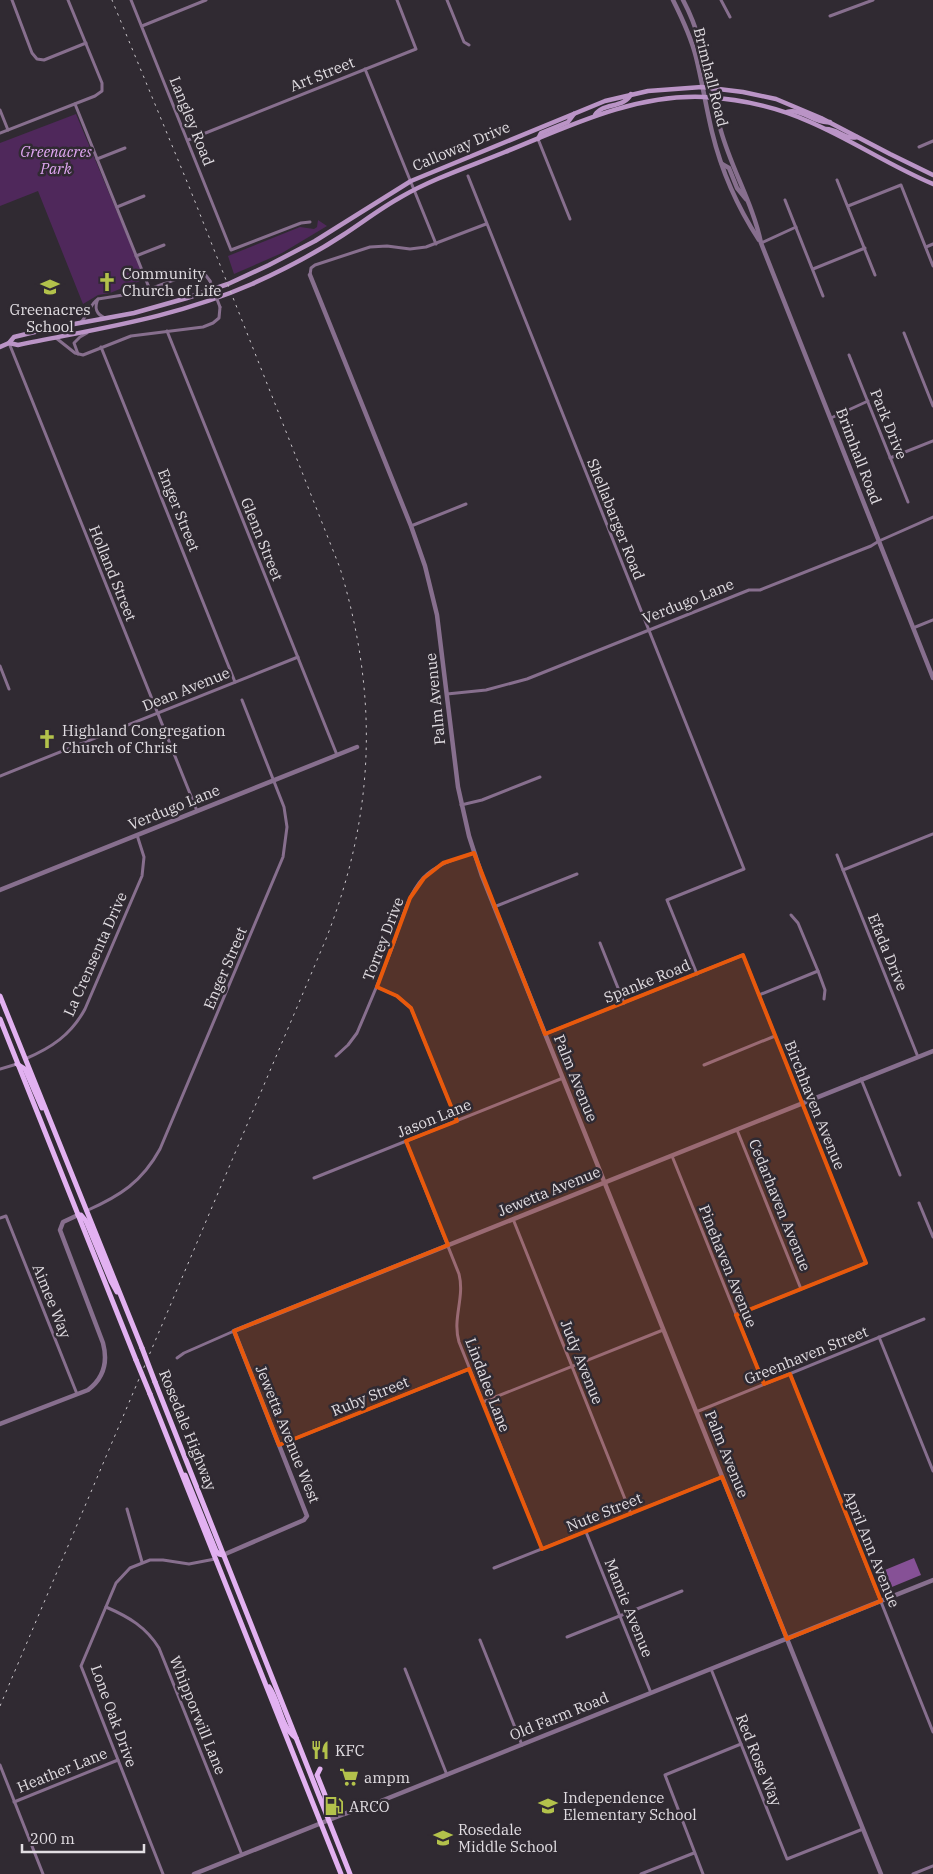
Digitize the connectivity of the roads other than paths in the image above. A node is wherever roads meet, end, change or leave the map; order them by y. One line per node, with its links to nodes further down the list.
1 (12, 0): 14 (street)
2 (68, 0): 14 (street)
3 (131, 0): 13 (street, Langley Road)
4 (206, 0): 13 (street)
5 (396, 0): 16 (street, Art Street)
6 (447, 0): 15 (street)
7 (673, 0): 17 (street, Brimhall Road)
8 (683, 0): 18 (street, Brimhall Road)
9 (721, 0): 12 (street)
10 (873, 0): 11 (street)
11 (830, 16)
12 (730, 17)
13 (142, 26): 33 (street, Langley Road)
14 (86, 43): 22 (street)
15 (469, 45)
16 (365, 69): 33 (street, Art Street); 42 (street)
17 (702, 87): 18 (main road, Calloway Drive); 19 (main road, Calloway Drive); 20 (street, Brimhall Road)
18 (712, 88): 21 (street, Brimhall Road); 27 (main road, Calloway Drive)
19 (631, 94): 24 (main road, Calloway Drive); 26 (main road)
20 (704, 97): 21 (main road, Calloway Drive); 26 (main road, Calloway Drive); 38 (street, Brimhall Road)
21 (714, 98): 25 (main road, Calloway Drive); 47 (street, Brimhall Road)
22 (75, 104): 29 (street); 37 (street)
23 (0, 110): 29 (street)
24 (575, 113): 32 (main road); 42 (main road, Calloway Drive)
25 (786, 113): 27 (main road); 28 (main road, Calloway Drive)
26 (594, 116): 32 (main road, Calloway Drive)
27 (830, 122): 31 (main road, Calloway Drive)
28 (824, 129): 31 (main road); 43 (main road, Calloway Drive)
29 (8, 130): 30 (street)
30 (0, 133)
31 (857, 137): 39 (main road, Calloway Drive)
32 (538, 139): 44 (main road, Calloway Drive); 50 (street)
33 (188, 140): 51 (street, Langley Road)
34 (933, 141): 35 (street)
35 (919, 147)
36 (125, 148): 37 (street)
37 (97, 159): 49 (street)
38 (722, 164): 47 (street); 54 (street, Brimhall Road)
39 (933, 175)
40 (468, 176): 52 (street, Shellabarger Road)
41 (838, 180): 48 (street)
42 (411, 181): 44 (street); 68 (main road, Calloway Drive)
43 (933, 184)
44 (415, 190): 55 (street); 70 (main road, Calloway Drive)
45 (144, 196): 49 (street)
46 (785, 200): 53 (street)
47 (749, 202): 54 (street, Brimhall Road)
48 (848, 206): 58 (street); 59 (street)
49 (117, 207): 60 (street)
50 (570, 219)
51 (310, 222)
52 (486, 224): 55 (street); 91 (street, Shellabarger Road)
53 (796, 227): 54 (street); 62 (street)
54 (761, 243): 81 (street, Brimhall Road)
55 (436, 244): 63 (street)
56 (933, 244): 58 (street)
57 (164, 245): 60 (street)
58 (926, 247): 61 (street)
59 (865, 248): 62 (street); 64 (street)
60 (136, 256): 65 (street)
61 (933, 266)
62 (813, 269): 66 (street)
63 (310, 275): 87 (street, Palm Avenue)
64 (876, 275)
65 (150, 290): 67 (street); 71 (street, bridge)
66 (823, 296)
67 (98, 299): 68 (street); 69 (street)
68 (108, 318): 69 (main road, Calloway Drive)
69 (81, 323): 74 (main road, Calloway Drive)
70 (90, 331): 73 (main road, Calloway Drive); 77 (street)
71 (166, 331): 76 (street); 92 (street, Glenn Street)
72 (904, 333): 80 (street)
73 (56, 337): 74 (main road, Calloway Drive); 77 (street)
74 (9, 343): 75 (main road, Calloway Drive); 99 (street, Holland Street)
75 (0, 347)
76 (101, 348): 77 (street); 95 (street, Enger Street)
77 (79, 354)
78 (849, 354): 79 (street, Park Drive)
79 (868, 401): 81 (street); 83 (street, Park Drive)
80 (933, 406)
81 (831, 418): 88 (street, Brimhall Road)
82 (933, 441): 83 (street)
83 (890, 458): 84 (street, Park Drive)
84 (908, 502)
85 (466, 504): 87 (street)
86 (933, 517): 88 (street, Verdugo Lane)
87 (411, 526): 97 (street, Palm Avenue)
88 (879, 541): 90 (street, Brimhall Road); 91 (street, Verdugo Lane)
89 (933, 620): 90 (street)
90 (913, 628): 94 (street, Brimhall Road)
91 (649, 630): 97 (street, Verdugo Lane); 119 (street, Shellabarger Road)
92 (298, 657): 95 (street, Dean Avenue); 101 (street, Glenn Street)
93 (0, 666): 96 (street)
94 (933, 678)
95 (235, 682): 99 (street, Dean Avenue)
96 (10, 689)
97 (447, 694): 105 (street, Palm Avenue)
98 (242, 700): 104 (street, Enger Street)
99 (157, 713): 102 (street, Dean Avenue); 106 (street, Holland Street)
100 (357, 747): 101 (street, Verdugo Lane)
101 (337, 755): 104 (street, Verdugo Lane)
102 (0, 776)
103 (540, 777): 105 (street)
104 (275, 780): 106 (street, Verdugo Lane); 149 (street, Enger Street)
105 (461, 805): 109 (street, Palm Avenue)
106 (197, 811): 108 (street, Verdugo Lane)
107 (933, 834): 111 (street)
108 (137, 835): 113 (street, Verdugo Lane); 132 (street, La Crensenta Drive)
109 (474, 853): 114 (street, Palm Avenue); 120 (street, Torrey Drive)
110 (837, 855): 111 (street, Efada Drive)
111 (843, 870): 131 (street, Efada Drive)
112 (577, 874): 114 (street)
113 (0, 890)
114 (494, 907): 127 (street, Palm Avenue)
115 (791, 915): 118 (street)
116 (600, 943): 124 (street)
117 (743, 955): 119 (street, Spanke Road); 121 (street, Birchhaven Avenue)
118 (818, 971): 121 (street); 123 (street)
119 (697, 974): 124 (street, Spanke Road)
120 (376, 987): 130 (street, Torrey Drive); 140 (street)
121 (759, 995): 128 (street, Birchhaven Avenue)
122 (0, 996): 132 (main road, Rosedale Highway)
123 (824, 999)
124 (624, 1003): 127 (street, Spanke Road)
125 (0, 1019): 126 (main road, Rosedale Highway)
126 (3, 1025): 132 (main road); 133 (main road, Rosedale Highway)
127 (545, 1034): 136 (street, Palm Avenue)
128 (776, 1036): 134 (street); 138 (street, Birchhaven Avenue)
129 (933, 1050): 131 (street, Jewetta Avenue)
130 (336, 1056)
131 (918, 1056): 137 (street, Jewetta Avenue)
132 (25, 1059): 139 (main road, Rosedale Highway)
133 (17, 1064): 135 (street); 139 (main road); 144 (main road, Rosedale Highway)
134 (704, 1065)
135 (0, 1069)
136 (563, 1078): 140 (street, Jason Lane); 147 (street, Palm Avenue)
137 (861, 1079): 138 (street, Jewetta Avenue); 145 (street)
138 (802, 1103): 141 (street, Jewetta Avenue); 155 (street, Birchhaven Avenue)
139 (49, 1119): 149 (main road, Rosedale Highway)
140 (457, 1121): 142 (street, Jason Lane)
141 (737, 1129): 143 (street, Jewetta Avenue); 155 (street, Cedarhaven Avenue)
142 (406, 1141): 146 (street, Jason Lane); 154 (street, Lindalee Lane)
143 (672, 1155): 147 (street, Jewetta Avenue); 157 (street, Pinehaven Avenue)
144 (57, 1161): 149 (main road); 150 (main road, Rosedale Highway)
145 (900, 1175)
146 (314, 1178)
147 (604, 1183): 152 (street, Jewetta Avenue); 159 (street, Palm Avenue)
148 (919, 1202): 153 (street)
149 (86, 1211): 156 (main road, Rosedale Highway)
150 (78, 1214): 156 (main road); 167 (street); 172 (main road, Rosedale Highway, bridge)
151 (0, 1218): 167 (street, Aimee Way)
152 (513, 1219): 154 (street, Jewetta Avenue); 163 (street, Judy Avenue)
153 (933, 1237)
154 (448, 1245): 160 (street, Jewetta Avenue); 164 (street, Lindalee Lane)
155 (801, 1289): 157 (street)
156 (121, 1296): 179 (main road, Rosedale Highway, bridge)
157 (736, 1316): 166 (street, Pinehaven Avenue)
158 (924, 1319): 161 (street, Greenhaven Street)
159 (663, 1330): 163 (street); 169 (street, Palm Avenue)
160 (234, 1331): 162 (street, Jewetta Avenue); 171 (street, Jewetta Avenue West)
161 (879, 1337): 165 (street, Greenhaven Street); 173 (street)
162 (177, 1358)
163 (572, 1366): 168 (street); 176 (street, Judy Avenue)
164 (470, 1369): 168 (street, Lindalee Lane); 171 (street, Ruby Street)
165 (790, 1374): 166 (street, Greenhaven Street); 185 (street, April Ann Avenue)
166 (764, 1384): 169 (street, Greenhaven Street)
167 (77, 1394): 170 (street)
168 (483, 1402): 178 (street, Lindalee Lane)
169 (696, 1412): 174 (street, Palm Avenue)
170 (0, 1424)
171 (279, 1445): 179 (street, Jewetta Avenue West)
172 (178, 1464): 179 (main road); 180 (main road, Rosedale Highway)
173 (933, 1472)
174 (722, 1477): 176 (street, Nute Street); 190 (street, Palm Avenue)
175 (127, 1509): 181 (street)
176 (631, 1514): 177 (street, Nute Street)
177 (586, 1532): 178 (street, Nute Street); 188 (street, Mamie Avenue)
178 (542, 1549): 182 (street, Nute Street)
179 (223, 1555): 187 (main road, Rosedale Highway)
180 (215, 1559): 181 (street); 187 (main road); 194 (main road, Rosedale Highway)
181 (142, 1562): 186 (street, Lone Oak Drive)
182 (494, 1568)
183 (933, 1580): 185 (street, Old Farm Road)
184 (682, 1592): 188 (street)
185 (880, 1601): 190 (street, Old Farm Road); 196 (street, April Ann Avenue)
186 (106, 1607): 200 (street, Lone Oak Drive); 210 (street, Whipporwill Lane)
187 (246, 1613): 197 (main road, Rosedale Highway)
188 (620, 1616): 189 (street); 195 (street, Mamie Avenue)
189 (567, 1638)
190 (787, 1639): 193 (street, Old Farm Road); 208 (street, Palm Avenue)
191 (480, 1640): 199 (street)
192 (405, 1669): 203 (street)
193 (711, 1669): 195 (street, Old Farm Road); 198 (street, Red Rose Way)
194 (264, 1681): 197 (main road); 207 (main road, Rosedale Highway)
195 (651, 1693): 199 (street, Old Farm Road)
196 (933, 1732)
197 (297, 1739): 205 (main road, Rosedale Highway)
198 (741, 1744): 208 (street, Red Rose Way); 209 (street)
199 (522, 1745): 203 (street, Old Farm Road)
200 (118, 1760): 204 (street, Heather Lane); 213 (street, Lone Oak Drive)
201 (0, 1765): 204 (street)
202 (320, 1769): 205 (main road)
203 (447, 1775): 206 (street, Old Farm Road)
204 (14, 1802): 212 (street)
205 (325, 1810): 206 (main road, Rosedale Highway)
206 (329, 1820): 207 (street, Old Farm Road); 216 (main road, Rosedale Highway)
207 (321, 1823): 210 (street, Old Farm Road); 215 (main road, Rosedale Highway)
208 (863, 1829): 219 (street, Palm Avenue)
209 (694, 1853): 217 (street); 218 (street)
210 (242, 1855): 214 (street, Old Farm Road)
211 (933, 1866): 220 (street)
212 (43, 1874)
213 (164, 1874)
214 (194, 1874)
215 (341, 1874)
216 (350, 1874)
217 (640, 1874)
218 (702, 1874)
219 (881, 1874)
220 (913, 1874)

